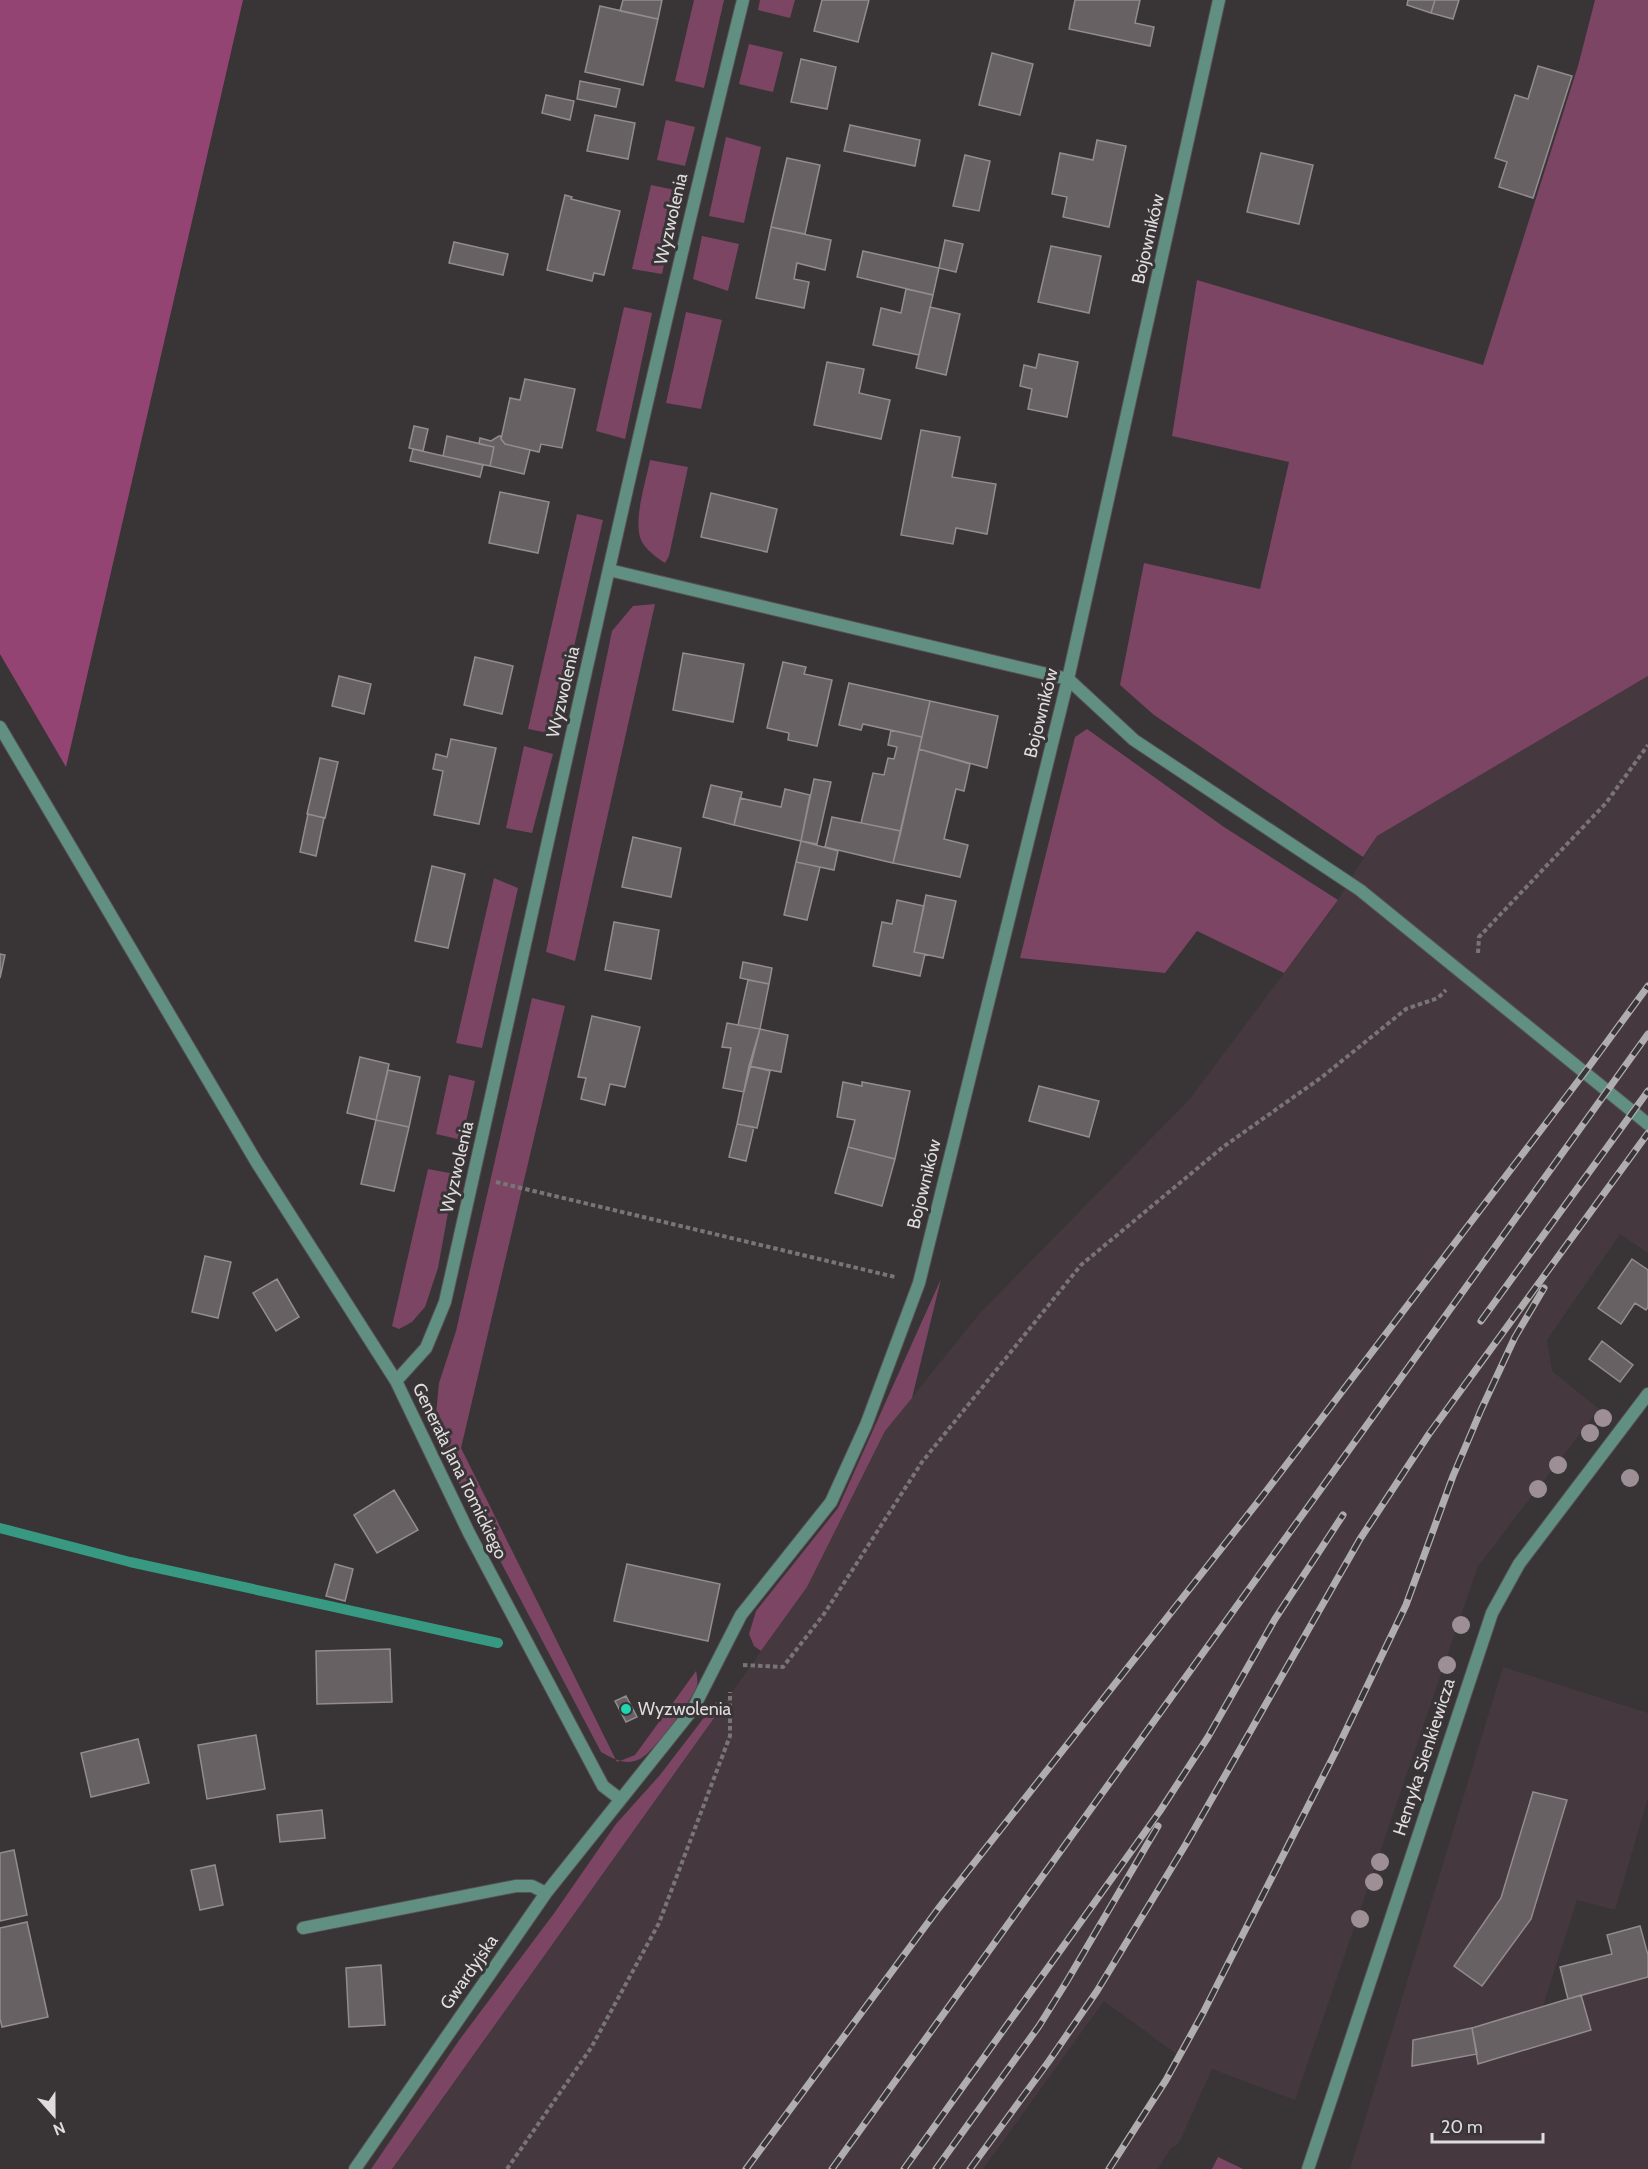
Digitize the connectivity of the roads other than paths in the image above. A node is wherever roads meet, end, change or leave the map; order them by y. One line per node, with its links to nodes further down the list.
1 (743, 0): 3 (street, Wyzwolenia)
2 (1220, 0): 4 (street, Bojowników)
3 (609, 570): 4 (street); 7 (street, Wyzwolenia)
4 (1068, 679): 6 (street); 9 (street, Bojowników)
5 (0, 727): 7 (street, Generała Jana Tomickiego)
6 (1648, 1124)
7 (396, 1381): 10 (street, Generała Jana Tomickiego)
8 (1648, 1394): 14 (street, Henryka Sienkiewicza)
9 (716, 1665): 10 (street, Gwardyjska)
10 (620, 1799): 11 (street, Gwardyjska)
11 (546, 1893): 12 (street); 13 (street, Gwardyjska)
12 (303, 1928)
13 (355, 2169)
14 (1308, 2169)

